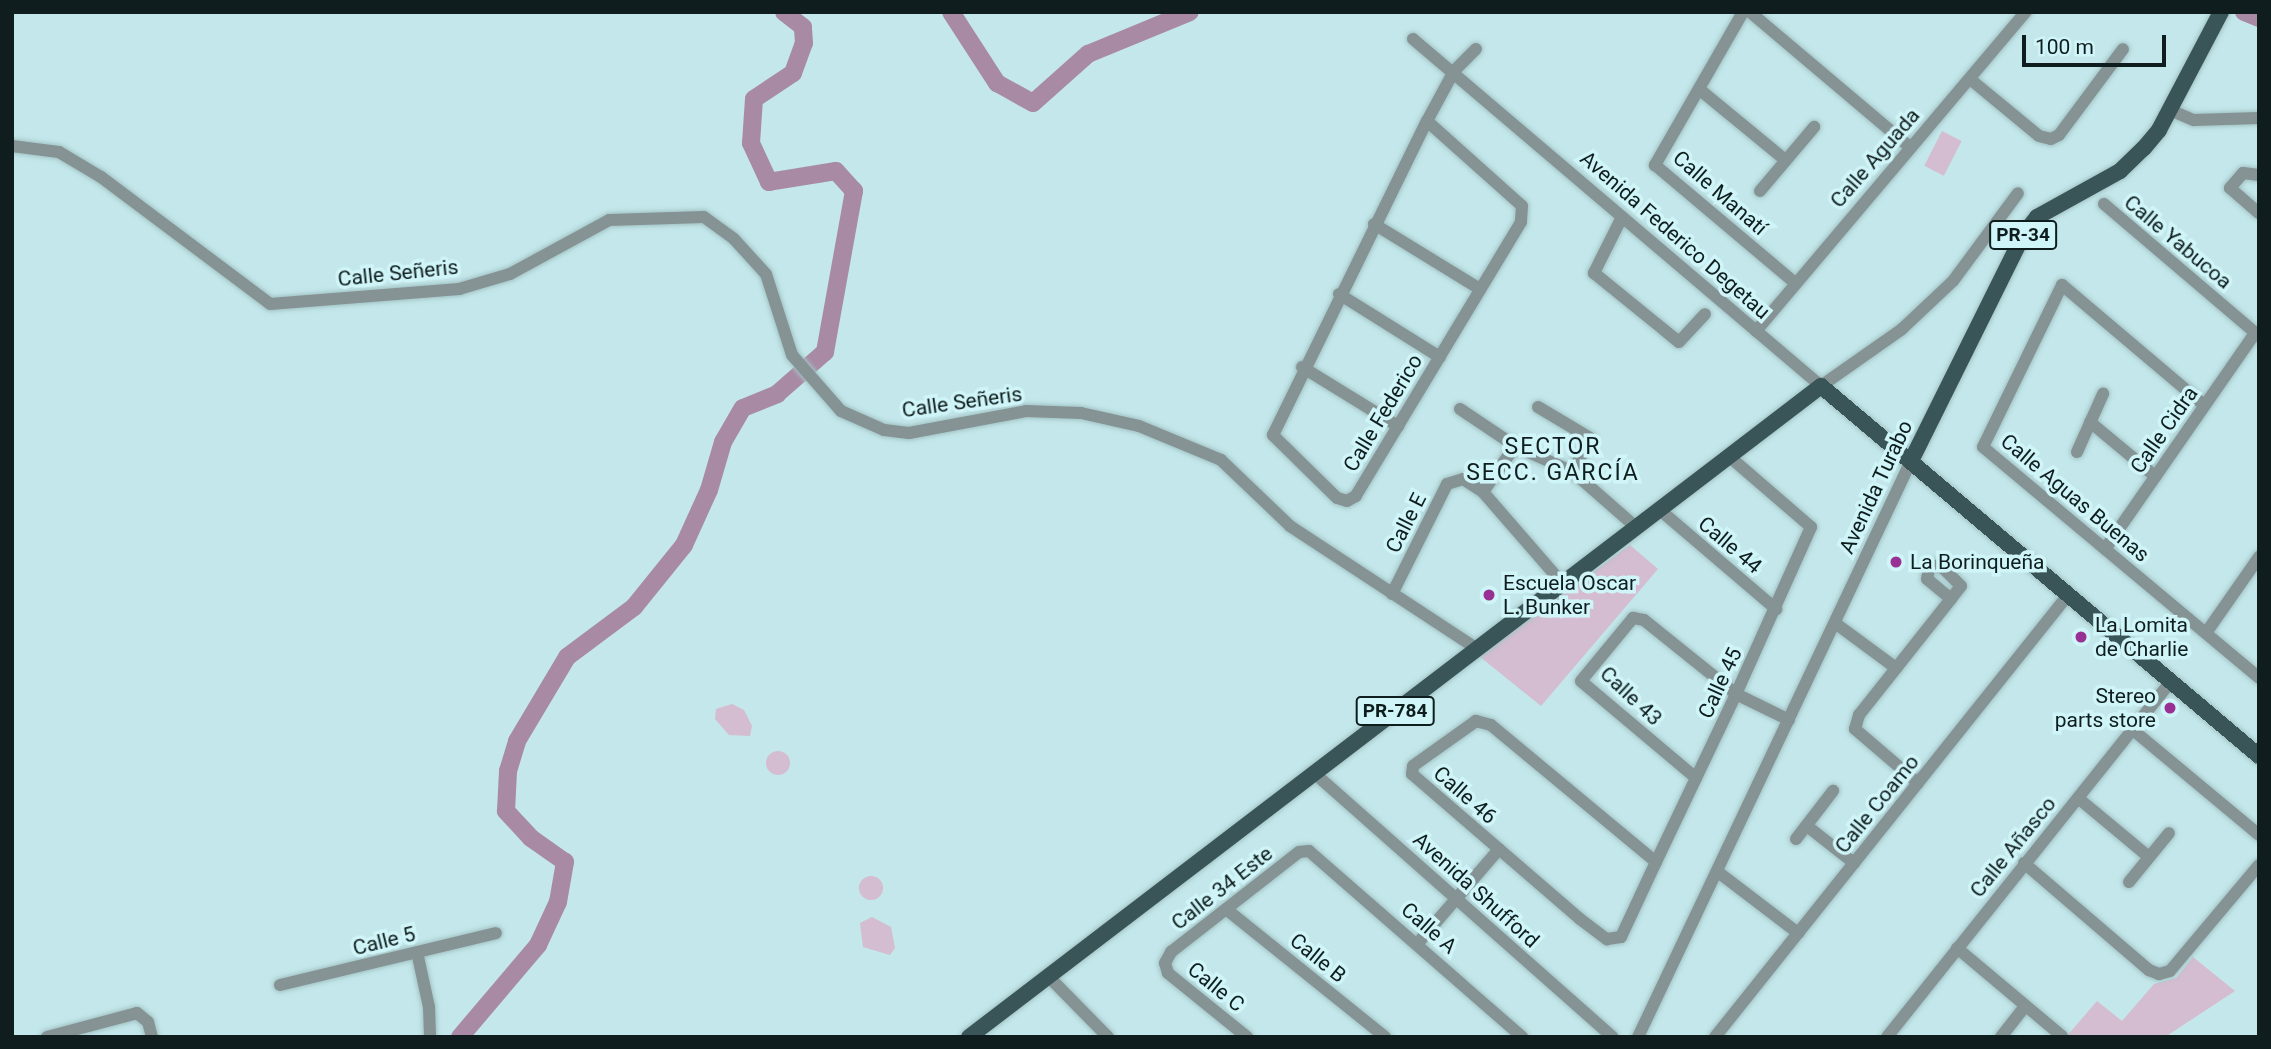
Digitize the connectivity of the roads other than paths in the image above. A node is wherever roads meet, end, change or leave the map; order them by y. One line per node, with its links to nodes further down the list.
1 (1743, 12): 10 (street, Calle Manatí)
2 (1751, 12): 16 (street)
3 (2026, 12): 9 (street, Calle Aguada)
4 (2221, 12): 11 (main road, Avenida Turabo / PR-34)
5 (1413, 39): 8 (street, Avenida Federico Degetau)
6 (1476, 49): 8 (street, Calle Federico)
7 (2123, 49): 9 (street)
8 (1454, 71): 13 (street, Calle Federico); 23 (street, Avenida Federico Degetau)
9 (1970, 79): 16 (street, Calle Aguada)
10 (1699, 89): 17 (street); 25 (street, Calle Manatí)
11 (2170, 110): 12 (street); 43 (main road, Avenida Turabo / PR-34)
12 (2259, 118)
13 (1427, 121): 24 (street, Calle Federico); 26 (street, Calle Federico)
14 (1814, 127): 17 (street)
15 (12, 146): 52 (street, Calle Señeris)
16 (1910, 147): 25 (street, Calle Aguada)
17 (1785, 160): 19 (street)
18 (2259, 174): 22 (street)
19 (1760, 191)
20 (2018, 193): 33 (street)
21 (2104, 204): 30 (street, Calle Yabucoa)
22 (2259, 213)
23 (1622, 217): 28 (street); 29 (street, Avenida Federico Degetau)
24 (1374, 224): 26 (street); 27 (street, Calle Federico)
25 (1794, 282): 29 (street, Calle Aguada)
26 (1479, 289): 31 (street, Calle Federico)
27 (1339, 294): 31 (street); 32 (street, Calle Federico)
28 (1705, 314)
29 (1756, 331): 33 (street, Avenida Federico Degetau)
30 (2257, 334): 35 (street, Calle Cidra)
31 (1440, 357): 39 (street, Calle Federico)
32 (1302, 367): 39 (street); 39 (street, Calle Federico)
33 (1821, 386): 42 (main road, PR-784 / PR-784); 43 (main road, Avenida Federico Degetau)
34 (2103, 394): 38 (street)
35 (2204, 405): 45 (street, Calle Cidra); 49 (street, Calle Aguas Buenas)
36 (1538, 407): 44 (street)
37 (1460, 409): 40 (street)
38 (2090, 422): 41 (street); 45 (street)
39 (1398, 426)
40 (1515, 446): 44 (street); 46 (street)
41 (2077, 452)
42 (1730, 457): 47 (main road, PR-784 / PR-784); 55 (street, Calle 45)
43 (1911, 461): 53 (main road, Avenida Federico Degetau); 56 (street, Avenida Turabo)
44 (1573, 472): 48 (street)
45 (2155, 476): 49 (street, Calle Cidra)
46 (1483, 492): 51 (street); 52 (street, Calle E)
47 (1660, 510): 48 (main road, PR-784 / PR-784); 55 (street, Calle 44)
48 (1637, 528): 51 (main road, PR-784 / PR-784)
49 (2105, 549): 57 (street, Calle Aguas Buenas)
50 (2259, 557): 57 (street)
51 (1563, 584): 58 (main road, PR-784 / PR-784)
52 (1392, 594): 58 (street, Calle Señeris)
53 (2068, 595): 61 (main road, Avenida Federico Degetau); 68 (street, Calle Coamo)
54 (1951, 599): 59 (street)
55 (1776, 609): 62 (street, Calle 45)
56 (1835, 623): 59 (street); 63 (street, Avenida Turabo)
57 (2206, 633): 60 (street, Calle Aguas Buenas)
58 (1478, 649): 66 (main road, PR-784 / PR-784)
59 (1896, 668): 68 (street)
60 (2259, 678)
61 (2170, 682): 64 (street, Calle Añasco); 65 (main road, Avenida Federico Degetau)
62 (1736, 694): 63 (street, Calle 43); 67 (street, Calle 45); 67 (street, Calle 43)
63 (1789, 720): 82 (street, Avenida Turabo)
64 (2133, 730): 70 (street, Calle Añasco); 73 (street)
65 (2259, 756)
66 (1313, 772): 84 (street, Avenida Shufford); 93 (main road, PR-784 / PR-784)
67 (1696, 778): 78 (street, Calle 45)
68 (1918, 783): 79 (street, Calle Coamo)
69 (1833, 791): 71 (street)
70 (2078, 798): 77 (street); 80 (street, Calle Añasco)
71 (1807, 826): 74 (street); 79 (street)
72 (2169, 833): 77 (street)
73 (2259, 835)
74 (1796, 839)
75 (1499, 849): 78 (street, Calle 46); 84 (street); 88 (street, Calle 46)
76 (1309, 851): 85 (street, Calle 34 Este); 89 (street, Calle A)
77 (2149, 857): 83 (street)
78 (1656, 862): 88 (street, Calle 45)
79 (1854, 863): 87 (street, Calle Coamo)
80 (2024, 863): 81 (street); 90 (street, Calle Añasco)
81 (2259, 865)
82 (1718, 872): 87 (street); 106 (street, Avenida Turabo)
83 (2129, 882)
84 (1456, 898): 89 (street); 105 (street, Avenida Shufford)
85 (1226, 909): 92 (street, Calle 34 Este); 103 (street, Calle B)
86 (496, 933): 91 (street, Calle 5)
87 (1798, 933): 107 (street, Calle Coamo)
88 (1607, 939)
89 (1418, 943): 104 (street, Calle A)
90 (1957, 948): 95 (street); 108 (street, Calle Añasco)
91 (417, 952): 94 (street, Calle 5); 99 (street)
92 (1165, 963): 102 (street, Calle C)
93 (1047, 975): 100 (main road, PR-784 / PR-784); 101 (street)
94 (281, 985)
95 (2025, 1006): 96 (street); 109 (street)
96 (2062, 1036)
97 (47, 1037): 98 (street)
98 (152, 1037)
99 (430, 1037)
100 (969, 1037)
101 (1108, 1037)
102 (1247, 1037)
103 (1385, 1037)
104 (1522, 1037)
105 (1613, 1037)
106 (1638, 1037)
107 (1715, 1037)
108 (1887, 1037)
109 (2001, 1037)

